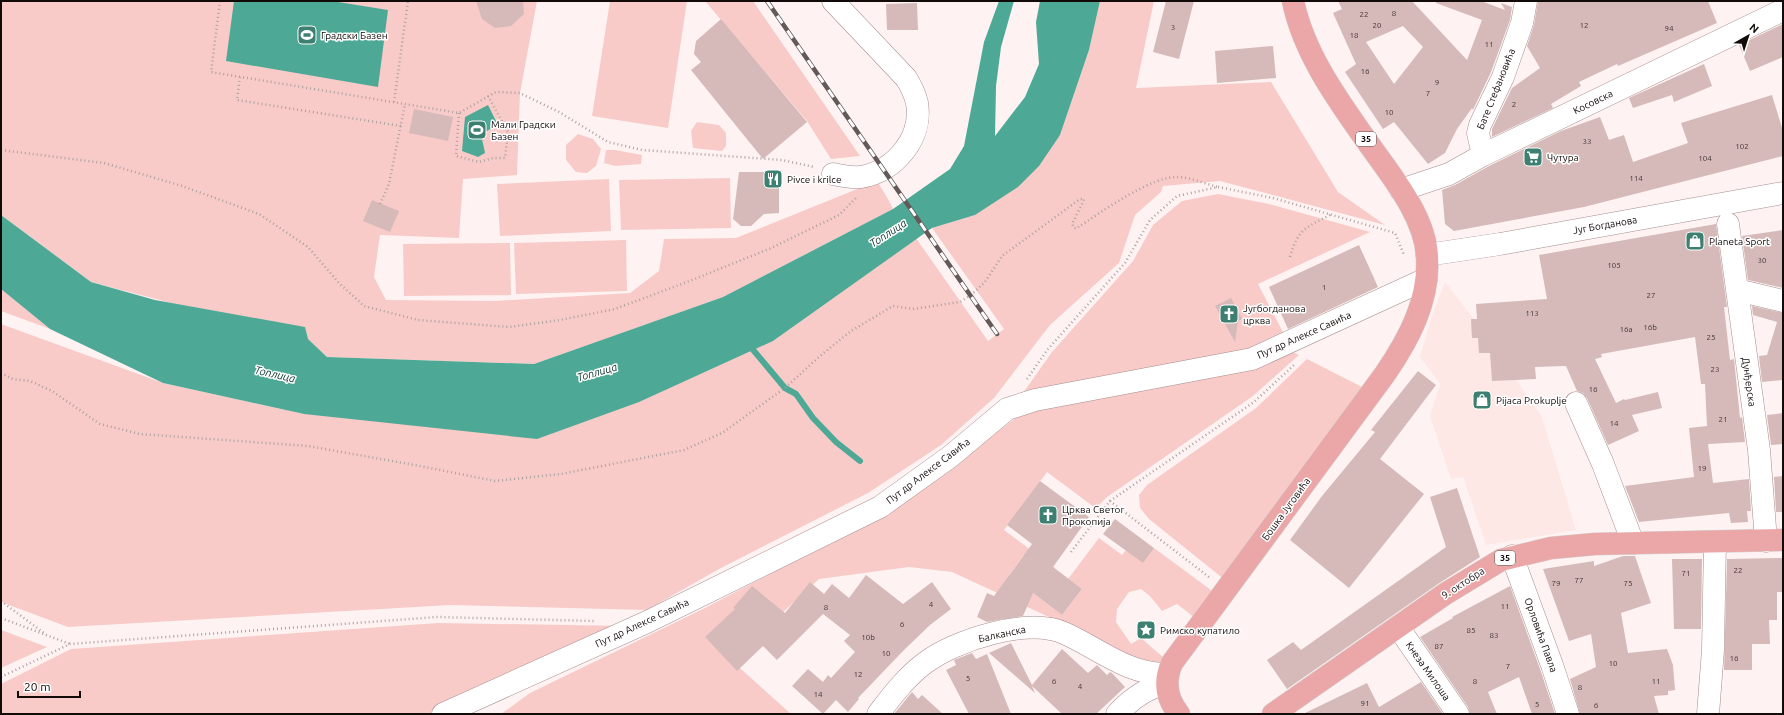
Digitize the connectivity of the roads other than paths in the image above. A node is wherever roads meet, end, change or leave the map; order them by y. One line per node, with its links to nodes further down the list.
1 (833, 1): 6 (street)
2 (1293, 1): 7 (main road, 35)
3 (1526, 1): 5 (street, Бате Стефановића)
4 (1783, 10): 5 (street, Косовска)
5 (1483, 155): 7 (street, Косовска)
6 (833, 174)
7 (1401, 190): 10 (main road, 35)
8 (1783, 193): 10 (street, Југ Богданова)
9 (1728, 224): 12 (street, Дунђерска)
10 (1427, 255): 11 (main road, 35)
11 (1420, 282): 20 (main road, Бошка Југовића / 35); 21 (street, Пут др Алексе Савића)
12 (1737, 290): 13 (street); 15 (street, Дунђерска)
13 (1783, 301)
14 (1576, 403): 17 (street)
15 (1775, 540): 16 (main road, 9. октобра / 35)
16 (1715, 542): 17 (main road, 9. октобра / 35); 28 (street)
17 (1633, 543): 18 (main road, 9. октобра / 35)
18 (1512, 556): 19 (main road, 9. октобра / 35); 27 (street, Орловића Павла)
19 (1398, 627): 25 (main road, 9. октобра / 35); 26 (street, Кнеза Милоша)
20 (1167, 678): 22 (street, Балканска); 23 (street); 24 (main road)
21 (443, 714)
22 (878, 714)
23 (1117, 714)
24 (1178, 714)
25 (1273, 714)
26 (1458, 714)
27 (1568, 714)
28 (1708, 714)

